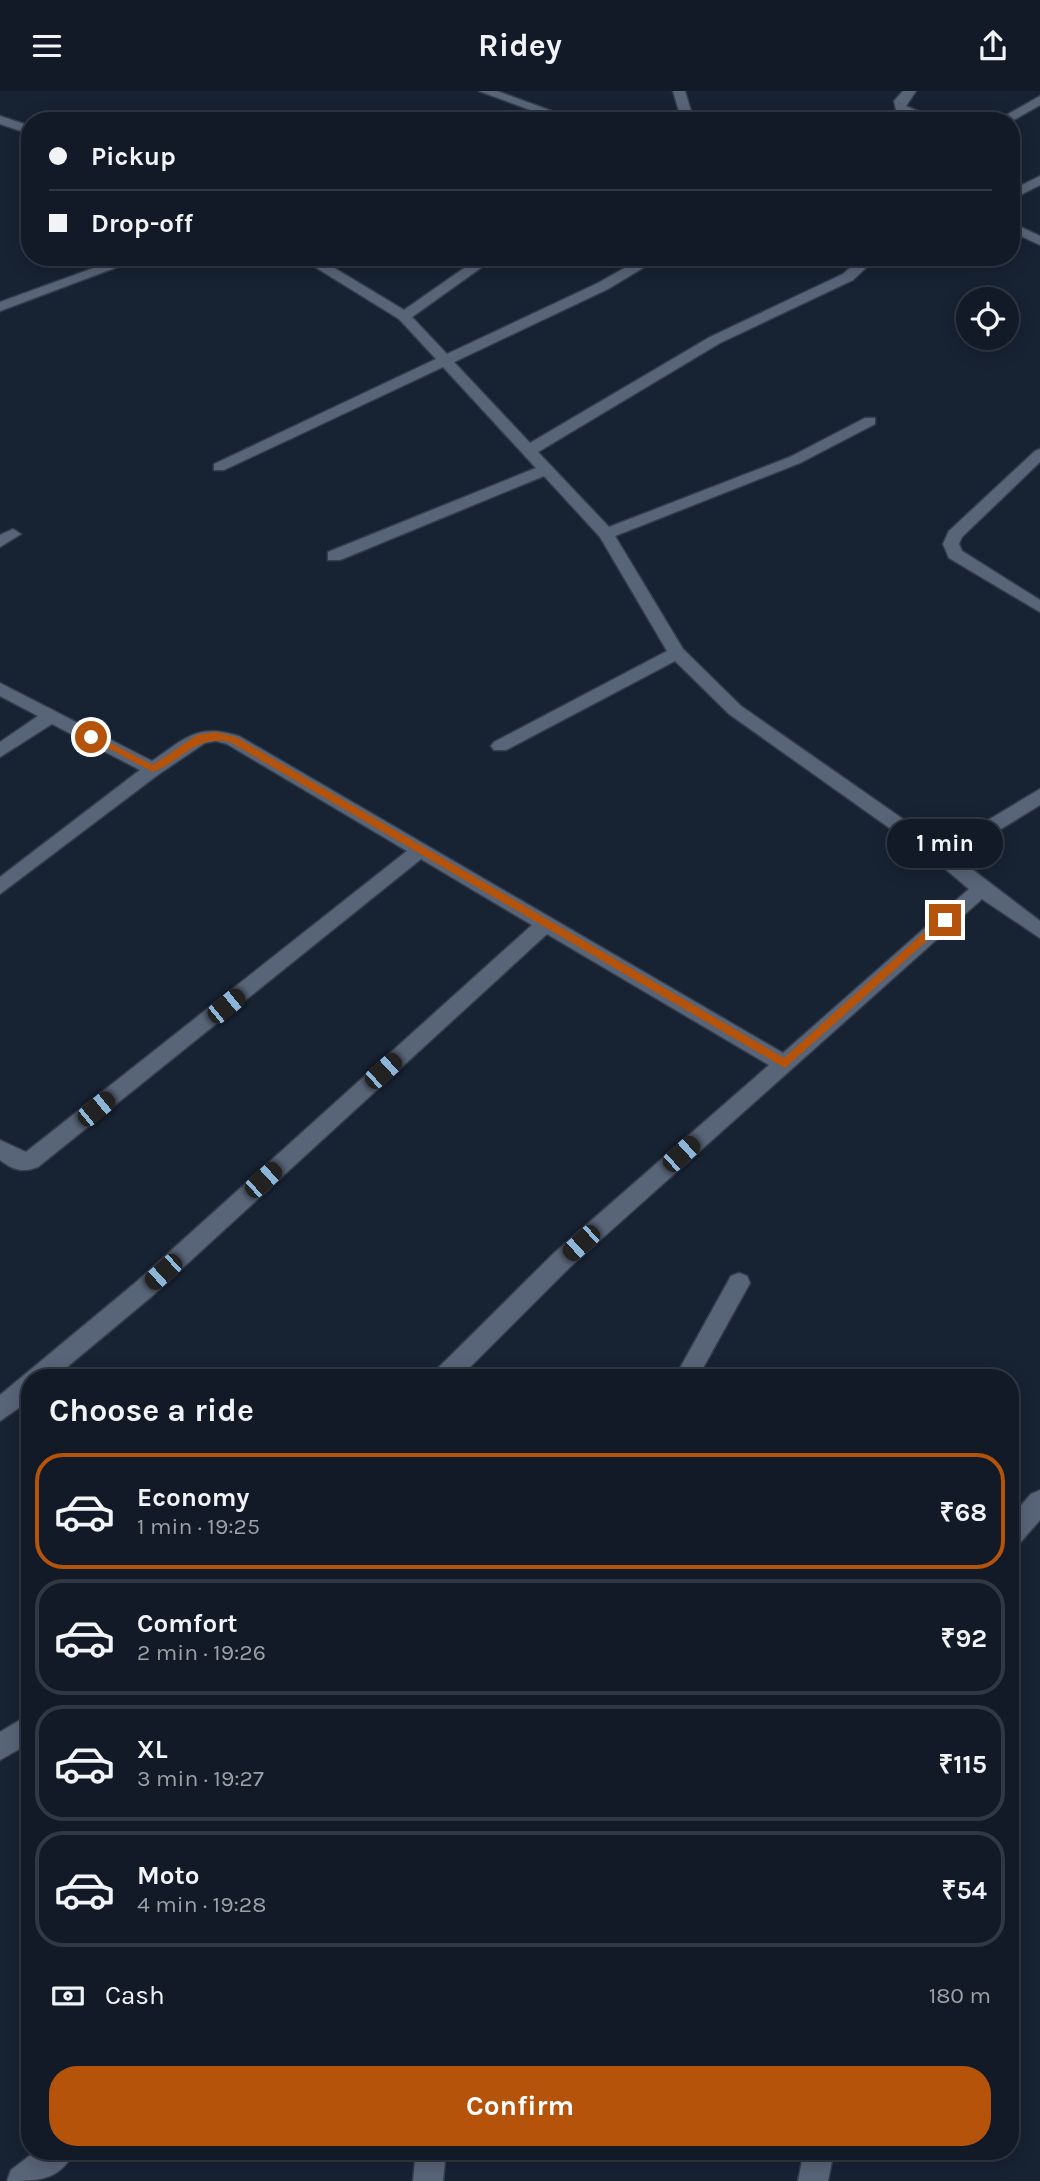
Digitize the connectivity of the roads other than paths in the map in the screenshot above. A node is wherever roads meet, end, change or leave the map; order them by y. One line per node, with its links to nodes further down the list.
1 (485, 91): 5 (street)
2 (679, 91): 6 (street)
3 (910, 91): 7 (street)
4 (1040, 100): 8 (street)
5 (547, 112)
6 (685, 112)
7 (907, 112)
8 (1018, 112)
9 (0, 120): 10 (street)
10 (21, 127)
11 (1040, 180): 12 (street)
12 (1020, 191)
13 (1020, 231): 14 (street)
14 (1040, 241)
15 (112, 266): 20 (street)
16 (321, 266): 21 (street)
17 (476, 266): 21 (street)
18 (638, 266): 22 (street)
19 (860, 266): 24 (street)
20 (0, 307)
21 (404, 316): 22 (street)
22 (446, 360): 24 (street); 26 (street)
23 (870, 421): 28 (street)
24 (530, 450): 27 (street)
25 (1040, 454): 30 (street)
26 (219, 467)
27 (548, 469): 28 (street); 29 (street)
28 (606, 534): 31 (street)
29 (334, 556)
30 (1040, 607)
31 (677, 653): 34 (street); 39 (street)
32 (0, 689): 33 (street)
33 (50, 716): 35 (street); 36 (street)
34 (500, 746)
35 (0, 751)
36 (153, 769): 38 (street); 40 (street)
37 (1040, 796): 39 (street)
38 (420, 851): 42 (street); 45 (street)
39 (943, 856): 41 (street)
40 (0, 887)
41 (981, 889): 43 (street); 44 (street)
42 (544, 925): 44 (street); 47 (street)
43 (1040, 931)
44 (785, 1064): 48 (street)
45 (0, 1149)
46 (739, 1283): 49 (street)
47 (48, 1369)
48 (453, 1369)
49 (691, 1369)
50 (21, 1392): 51 (street)
51 (0, 1410)
52 (1040, 1502): 53 (street)
53 (1019, 1526)
54 (21, 1733): 55 (street)
55 (0, 1747)
56 (48, 2160): 59 (street)
57 (430, 2160): 60 (street)
58 (817, 2160): 61 (street)
59 (22, 2181)
60 (428, 2181)
61 (813, 2181)

